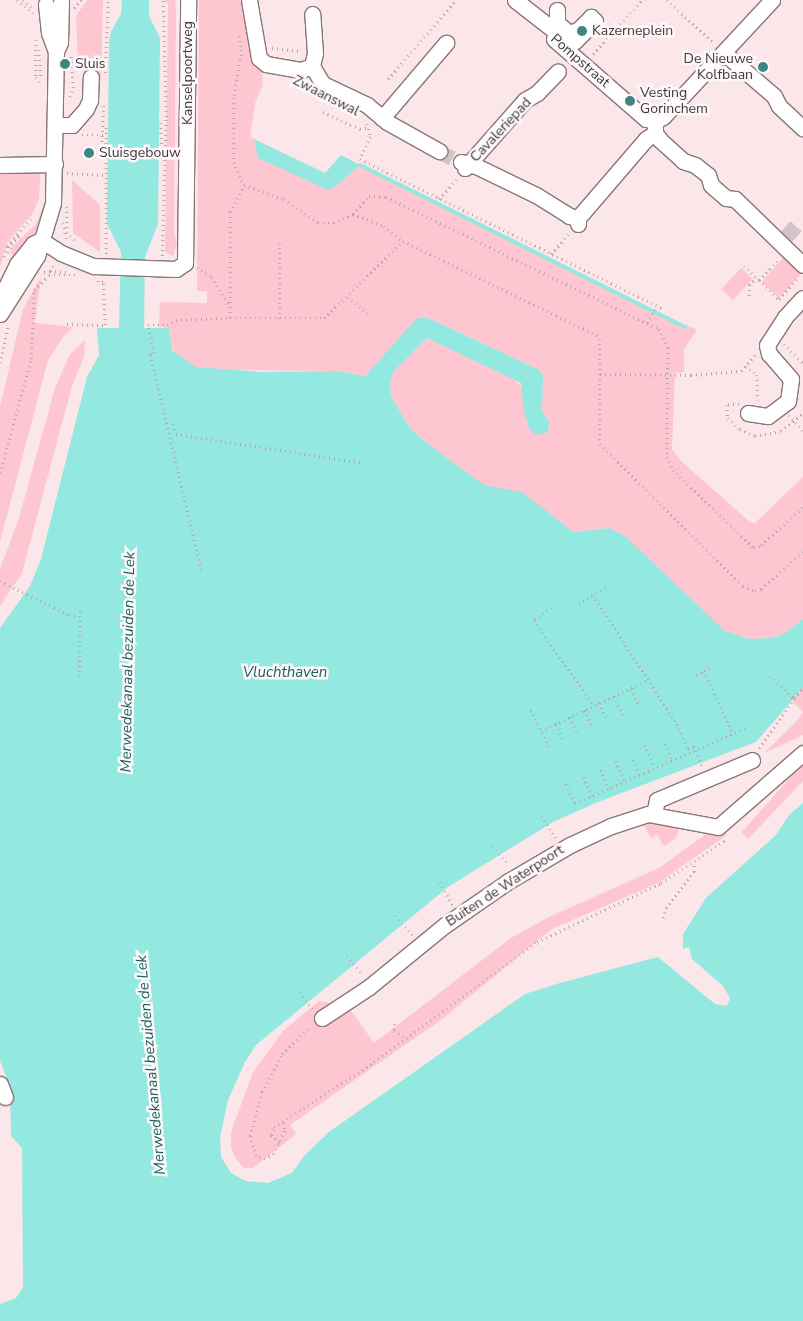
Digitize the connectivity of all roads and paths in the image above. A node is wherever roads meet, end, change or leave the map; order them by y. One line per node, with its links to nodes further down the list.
1 (23, 0): 9 (path)
2 (163, 0): 34 (path)
3 (188, 0): 55 (street, Kanselpoortweg)
4 (249, 0): 15 (street)
5 (456, 0): 23 (path)
6 (515, 0): 12 (street, Pompstraat)
7 (667, 0): 18 (path)
8 (772, 0): 18 (street)
9 (48, 3): 16 (street)
10 (561, 5): 12 (street); 12 (street, Pompstraat)
11 (312, 14): 19 (street)
12 (532, 15): 20 (street, Pompstraat)
13 (239, 33): 41 (path)
14 (446, 43): 26 (street)
15 (255, 47): 17 (path); 21 (street, Zwaanswal)
16 (63, 50): 29 (street); 29 (path)
17 (282, 50): 19 (path); 21 (path, Zwaanswal)
18 (724, 52): 31 (street); 32 (street)
19 (313, 59): 21 (street, Zwaanswal); 26 (street)
20 (565, 64): 31 (street, Pompstraat); 38 (street, Cavaleriepad)
21 (280, 66)
22 (91, 77): 29 (street)
23 (388, 79)
24 (323, 112): 30 (path)
25 (364, 116): 30 (path, Zwaanswal)
26 (382, 118): 35 (street)
27 (161, 123): 34 (path)
28 (106, 124): 39 (path)
29 (62, 125): 33 (path); 37 (street)
30 (368, 127): 43 (path, Zwaanswal)
31 (655, 127): 45 (street); 49 (street, Pompstraat)
32 (803, 128)
33 (103, 135)
34 (166, 151): 53 (path)
35 (439, 151)
36 (0, 164): 37 (street)
37 (63, 167): 39 (path); 40 (path); 46 (street)
38 (463, 168): 43 (path); 45 (street)
39 (105, 175): 51 (path)
40 (67, 182)
41 (244, 185): 44 (path); 69 (path)
42 (67, 199): 50 (path)
43 (439, 199): 52 (path, Zwaanswal)
44 (353, 214): 47 (path); 76 (path)
45 (575, 226): 52 (path)
46 (41, 240): 58 (street); 68 (street); 72 (street)
47 (403, 241): 65 (path); 82 (path)
48 (280, 243): 75 (path)
49 (782, 245): 56 (street, Pompstraat); 63 (path)
50 (81, 246)
51 (106, 254)
52 (551, 254): 70 (path, Zwaanswal)
53 (166, 257)
54 (102, 258): 58 (path)
55 (185, 263): 58 (street); 69 (path)
56 (803, 265)
57 (744, 266): 62 (path)
58 (110, 267): 61 (path)
59 (802, 273): 63 (path)
60 (80, 275): 90 (path)
61 (98, 275)
62 (756, 278): 63 (path); 66 (path)
63 (759, 280)
64 (98, 282): 77 (path)
65 (348, 296): 73 (path); 75 (path)
66 (749, 296)
67 (803, 298): 78 (street)
68 (0, 300)
69 (229, 305): 74 (path)
70 (657, 306): 71 (path, Zwaanswal); 76 (path)
71 (663, 309)
72 (0, 314)
73 (368, 314)
74 (230, 318): 75 (path); 87 (path)
75 (280, 319)
76 (647, 323): 83 (path)
77 (67, 324)
78 (774, 334): 79 (street); 80 (path)
79 (767, 349): 81 (path); 85 (street)
80 (803, 363)
81 (746, 365): 83 (path); 84 (path)
82 (600, 374): 83 (path); 92 (path)
83 (668, 375): 91 (path)
84 (751, 406): 85 (street); 86 (path)
85 (782, 408): 88 (path)
86 (727, 414)
87 (168, 427): 89 (path); 93 (path)
88 (803, 431)
89 (364, 463)
90 (0, 473)
91 (803, 507)
92 (803, 551)
93 (201, 570)
94 (0, 580): 100 (path)
95 (607, 586): 96 (path)
96 (594, 595): 97 (path); 106 (path)
97 (579, 604)
98 (552, 608): 112 (path)
99 (80, 610): 100 (path)
100 (79, 616): 105 (path)
101 (712, 667): 102 (path)
102 (704, 671): 103 (path); 124 (path)
103 (696, 675)
104 (770, 676): 110 (path)
105 (79, 677)
106 (648, 680): 107 (path); 129 (path)
107 (631, 688): 109 (path); 113 (path)
108 (803, 688): 110 (path)
109 (614, 696): 111 (path); 116 (path)
110 (794, 698): 131 (path)
111 (600, 703): 112 (path); 118 (path)
112 (594, 706): 115 (path)
113 (640, 706)
114 (531, 710): 122 (path)
115 (585, 710): 117 (path); 120 (path)
116 (623, 715)
117 (570, 717): 119 (path); 123 (path)
118 (607, 720)
119 (556, 724): 122 (path); 125 (path)
120 (592, 726)
121 (745, 728): 124 (path)
122 (541, 731): 128 (path)
123 (578, 733)
124 (733, 733): 129 (path)
125 (563, 739)
126 (664, 744): 133 (path)
127 (645, 746): 135 (path)
128 (548, 747)
129 (695, 750): 133 (path); 137 (path)
130 (803, 753): 144 (street, Buiten de Waterpoort)
131 (753, 757): 144 (street)
132 (633, 760): 138 (path)
133 (672, 760): 135 (path)
134 (616, 761): 140 (path)
135 (655, 768): 138 (path)
136 (601, 770): 142 (path)
137 (706, 774)
138 (640, 775): 140 (path)
139 (584, 777): 143 (path)
140 (625, 782): 142 (path)
141 (566, 784): 143 (path)
142 (610, 789): 143 (path)
143 (592, 796)
144 (654, 814): 159 (street, Buiten de Waterpoort)
145 (542, 816): 146 (path)
146 (556, 837)
147 (728, 838): 149 (path)
148 (494, 846): 150 (path)
149 (694, 863): 154 (path); 161 (path)
150 (509, 866)
151 (440, 882): 152 (path)
152 (452, 905)
153 (396, 915): 155 (path)
154 (663, 918)
155 (412, 935)
156 (347, 956): 157 (path)
157 (362, 974)
158 (300, 992): 159 (path)
159 (317, 1013): 163 (path)
160 (395, 1024): 161 (path)
161 (407, 1039): 162 (path)
162 (283, 1123): 163 (path); 163 (path)
163 (278, 1143)

